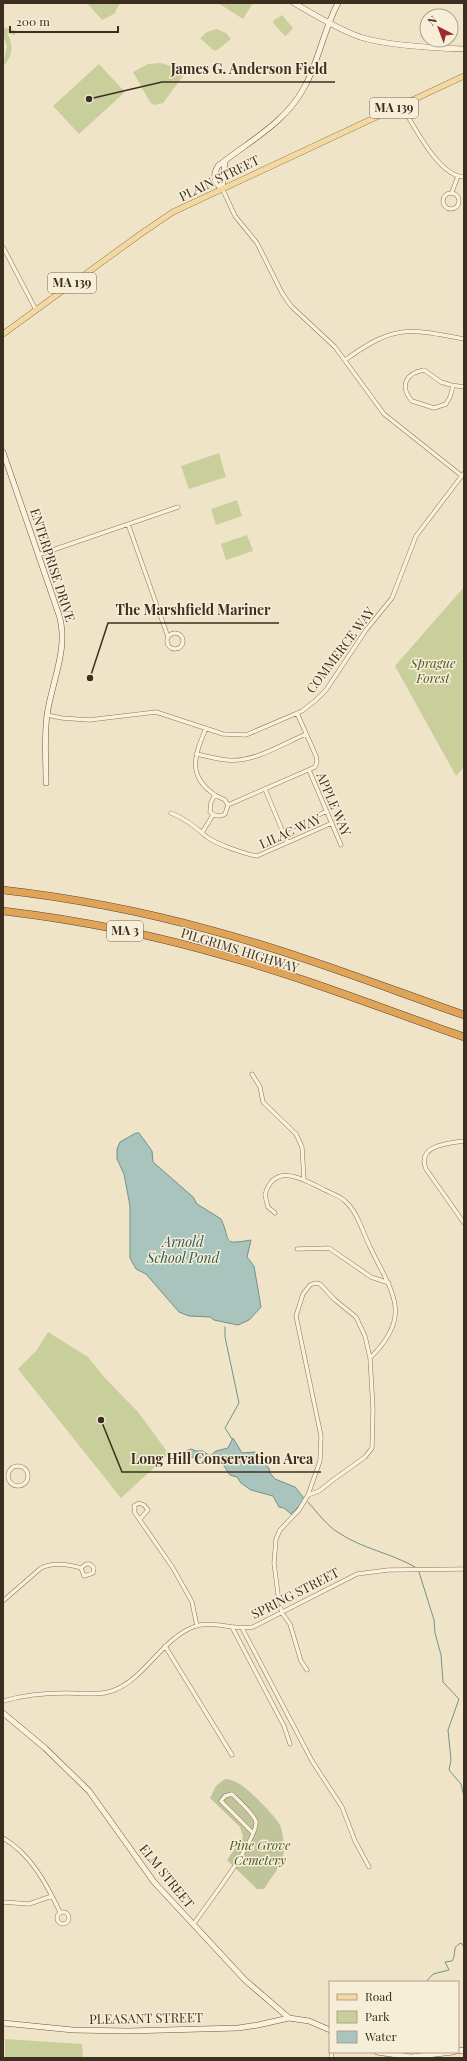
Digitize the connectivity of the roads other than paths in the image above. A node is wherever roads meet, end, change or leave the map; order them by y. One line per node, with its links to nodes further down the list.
1 (294, 3): 3 (street)
2 (338, 3): 3 (street)
3 (329, 22): 4 (street); 7 (street)
4 (464, 49)
5 (464, 76): 6 (main road, PLAIN STREET / MA 139)
6 (401, 105): 8 (street); 10 (main road, PLAIN STREET / MA 139)
7 (224, 162): 10 (street); 10 (street)
8 (458, 176): 9 (street); 11 (street)
9 (464, 177)
10 (222, 188): 13 (main road, PLAIN STREET / MA 139); 16 (street)
11 (452, 192): 11 (street)
12 (3, 247): 13 (street)
13 (36, 310): 14 (main road, PLAIN STREET / MA 139)
14 (3, 334)
15 (464, 339): 16 (street)
16 (345, 360): 20 (street)
17 (453, 386): 17 (street); 18 (street)
18 (464, 387)
19 (3, 452): 23 (street, ENTERPRISE DRIVE)
20 (463, 474): 25 (street, COMMERCE WAY)
21 (178, 507): 22 (street)
22 (128, 524): 23 (street); 24 (street)
23 (38, 554): 26 (street, ENTERPRISE DRIVE)
24 (168, 637): 24 (street)
25 (297, 713): 27 (street, COMMERCE WAY); 28 (street)
26 (47, 715): 27 (street, COMMERCE WAY); 31 (street, ENTERPRISE DRIVE)
27 (206, 728): 29 (street)
28 (306, 734): 29 (street); 30 (street)
29 (196, 754): 33 (street)
30 (309, 770): 32 (street); 35 (street, APPLE WAY)
31 (46, 783)
32 (265, 789): 34 (street); 40 (street)
33 (215, 795): 34 (street); 37 (street)
34 (228, 805): 37 (street)
35 (327, 811): 38 (street, APPLE WAY); 40 (street)
36 (171, 813): 39 (street, LILAC WAY)
37 (213, 815): 39 (street)
38 (332, 823): 41 (street, LILAC WAY); 42 (street, APPLE WAY)
39 (203, 831): 41 (street, LILAC WAY)
40 (282, 832): 41 (street)
41 (286, 842)
42 (342, 845)
43 (3, 890): 45 (highway, PILGRIMS HIGHWAY / MA 3)
44 (3, 911): 46 (highway, PILGRIMS HIGHWAY / MA 3)
45 (464, 1015)
46 (464, 1037)
47 (252, 1074): 49 (street)
48 (464, 1141): 51 (street)
49 (304, 1180): 50 (street); 53 (street)
50 (275, 1213)
51 (464, 1223)
52 (297, 1249): 53 (street)
53 (389, 1283): 54 (street)
54 (370, 1358): 57 (street); 57 (street)
55 (8, 1482): 55 (street); 56 (street)
56 (3, 1485)
57 (308, 1495): 62 (street)
58 (140, 1519): 58 (street); 63 (street)
59 (81, 1568): 61 (street)
60 (464, 1569): 62 (street, SPRING STREET)
61 (3, 1601)
62 (282, 1613): 65 (street, SPRING STREET); 67 (street)
63 (197, 1626): 64 (street, SPRING STREET); 66 (street, SPRING STREET)
64 (232, 1628): 65 (street, SPRING STREET); 70 (street)
65 (242, 1628): 74 (street)
66 (165, 1646): 68 (street, SPRING STREET); 71 (street)
67 (307, 1670)
68 (3, 1701)
69 (3, 1713): 78 (street, ELM STREET)
70 (290, 1744)
71 (232, 1755)
72 (253, 1833): 72 (street); 78 (street)
73 (3, 1838): 75 (street)
74 (369, 1867)
75 (52, 1896): 76 (street); 77 (street)
76 (3, 1902)
77 (60, 1912)
78 (193, 1925): 79 (street, ELM STREET)
79 (289, 2018): 80 (street, PLEASANT STREET); 81 (street)
80 (3, 2023)
81 (329, 2030)
82 (384, 2053): 83 (street)
83 (445, 2053)

